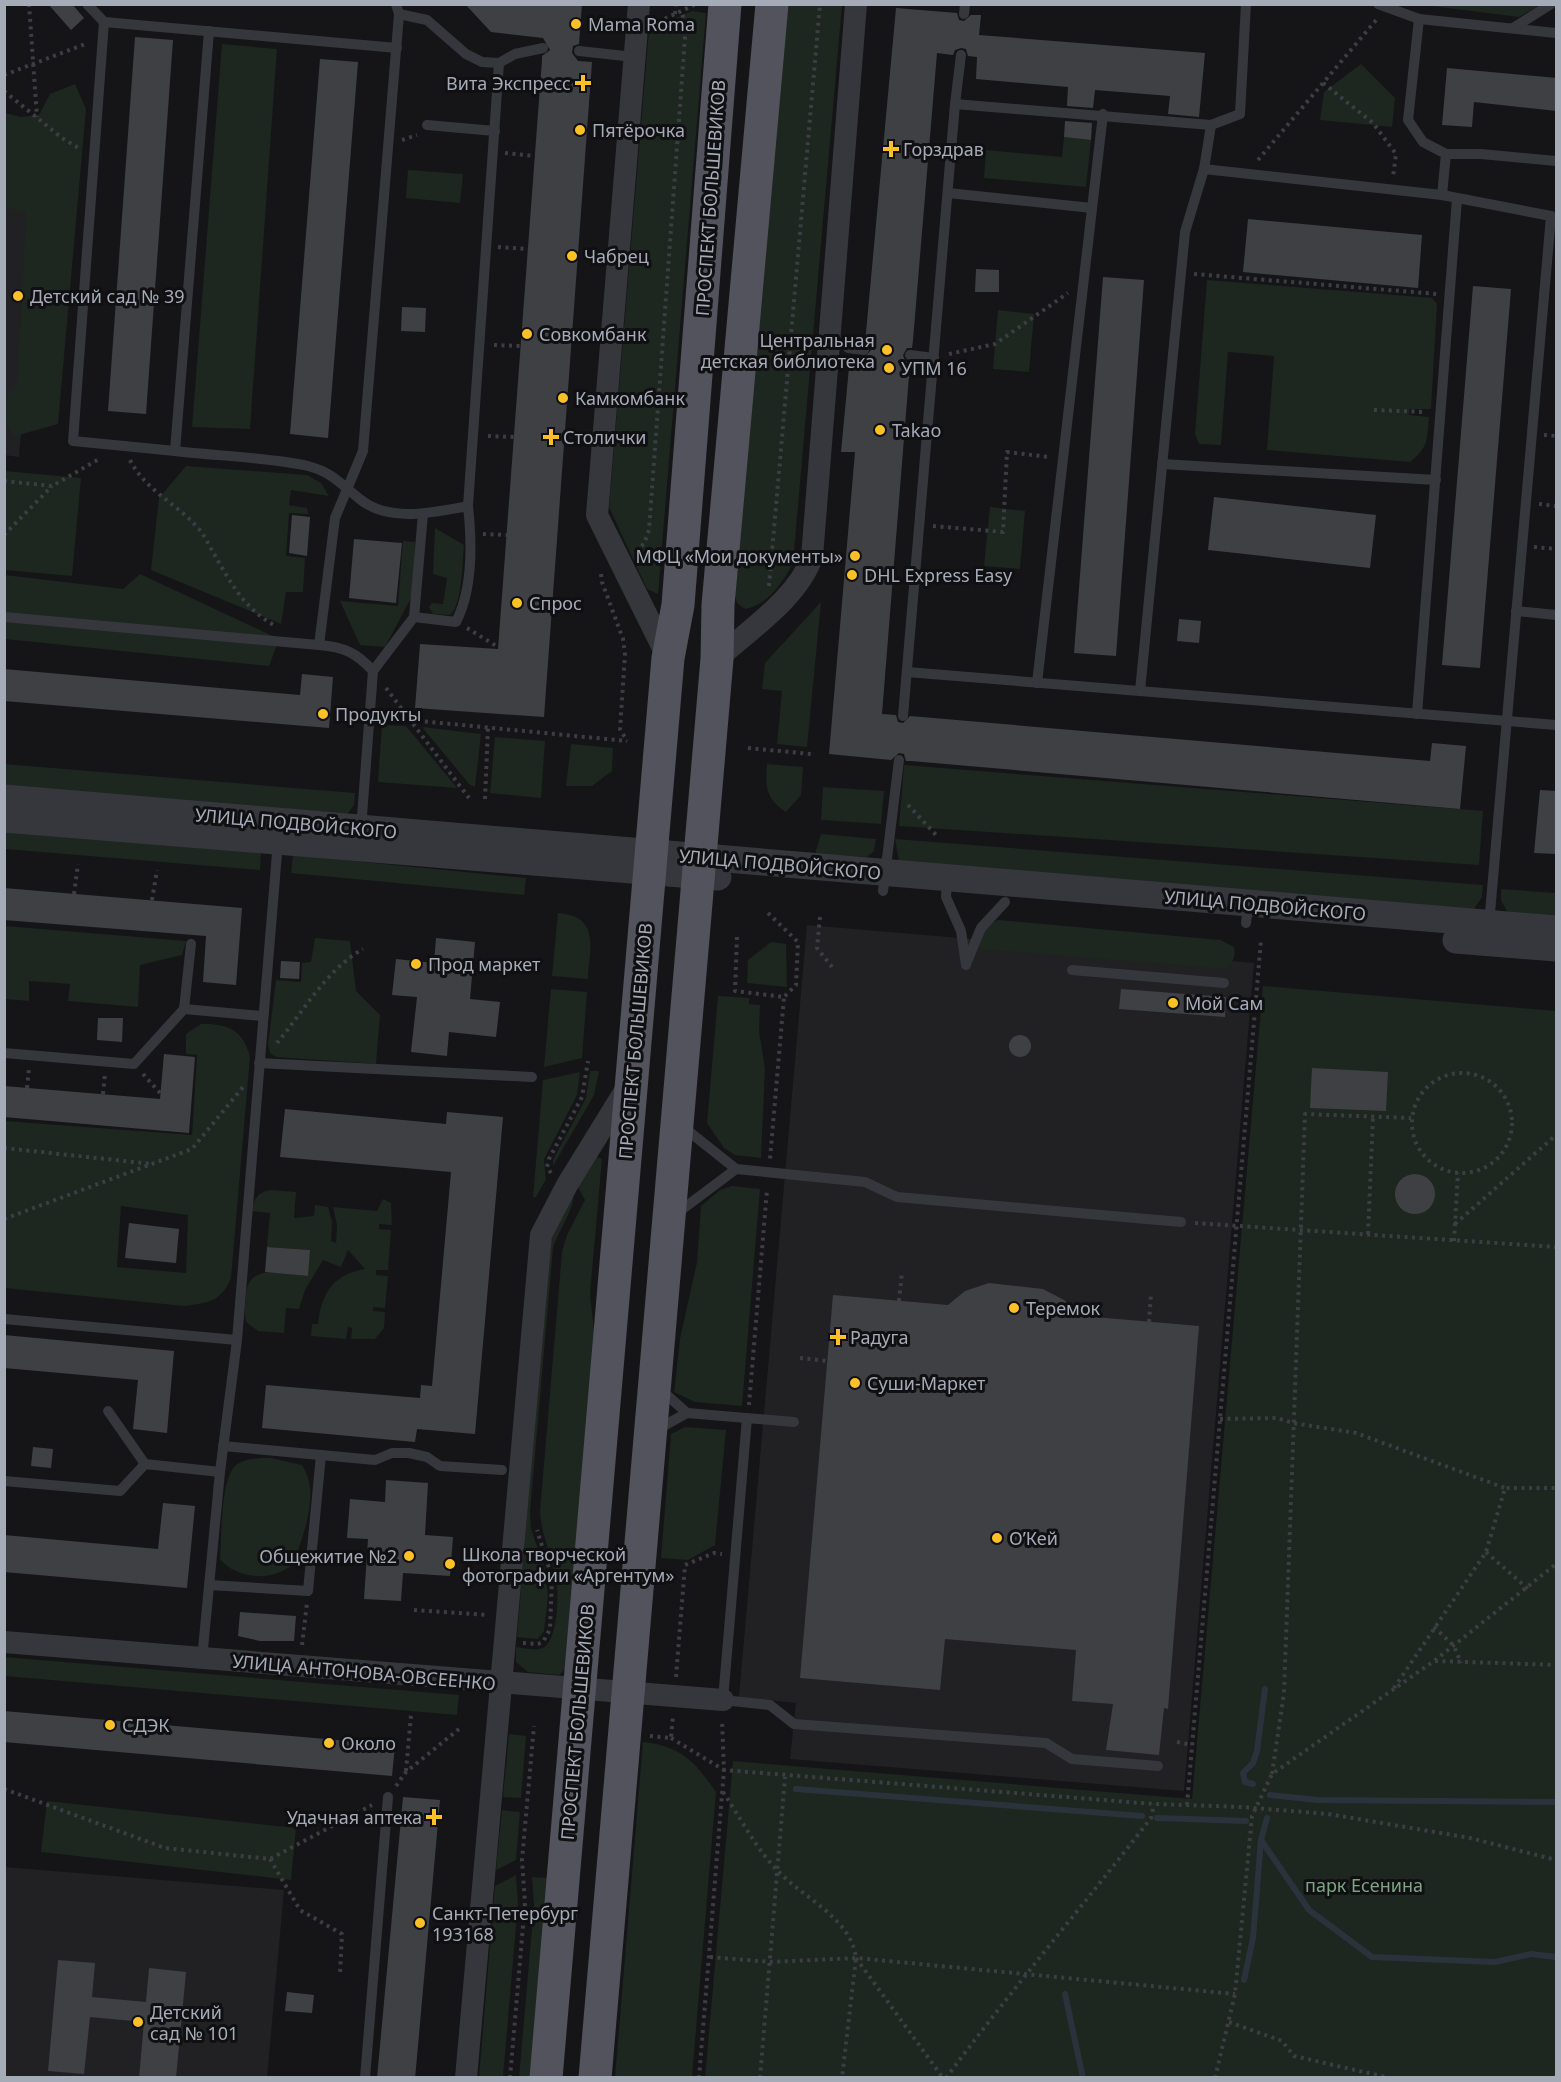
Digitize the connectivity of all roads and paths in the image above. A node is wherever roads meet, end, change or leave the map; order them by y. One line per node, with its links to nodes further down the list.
1 (29, 4): 26 (path)
2 (87, 4): 16 (lane)
3 (639, 4): 25 (street)
4 (676, 4): 14 (path)
5 (725, 4): 89 (main road, ПРОСПЕКТ БОЛЬШЕВИКОВ)
6 (772, 4): 90 (main road)
7 (820, 4): 81 (path)
8 (856, 4): 81 (street)
9 (1246, 4): 35 (lane)
10 (1551, 4): 17 (lane)
11 (1382, 7): 15 (lane); 29 (path)
12 (398, 9): 21 (lane); 27 (lane)
13 (681, 11): 79 (path)
14 (675, 14)
15 (1419, 19): 17 (lane); 39 (lane)
16 (104, 22): 18 (lane); 20 (lane)
17 (1514, 28): 19 (lane)
18 (209, 32): 21 (lane); 66 (lane)
19 (1557, 33)
20 (103, 38): 26 (path); 41 (lane)
21 (397, 48): 37 (lane)
22 (543, 48): 27 (lane)
23 (579, 51): 25 (lane)
24 (961, 55): 31 (lane)
25 (633, 57): 79 (street)
26 (33, 63): 28 (path); 33 (path)
27 (499, 63): 36 (lane)
28 (4, 75)
29 (1323, 83): 44 (path); 45 (path)
30 (4, 91): 33 (path)
31 (955, 104): 32 (lane); 46 (lane)
32 (1103, 114): 35 (lane); 49 (lane)
33 (37, 117): 41 (path)
34 (427, 125): 36 (lane); 37 (path)
35 (1211, 125): 43 (lane)
36 (495, 131): 38 (lane)
37 (389, 144): 72 (lane)
38 (494, 152): 40 (path); 50 (lane)
39 (1446, 154): 42 (lane); 47 (lane)
40 (534, 156)
41 (94, 157): 65 (lane)
42 (1557, 161)
43 (1204, 169): 44 (lane); 52 (lane)
44 (1246, 173): 45 (lane)
45 (1392, 189): 47 (lane)
46 (948, 193): 49 (lane); 60 (lane)
47 (1442, 195): 48 (lane)
48 (1457, 199): 54 (lane); 80 (lane)
49 (1092, 208): 53 (lane)
50 (487, 247): 51 (path); 55 (lane)
51 (528, 249)
52 (1181, 273): 54 (path); 68 (lane)
53 (1083, 282): 60 (path); 67 (lane)
54 (1451, 295): 62 (lane)
55 (480, 344): 56 (path); 63 (lane)
56 (520, 346)
57 (848, 348): 58 (lane)
58 (864, 350)
59 (910, 355): 60 (lane)
60 (934, 358): 75 (lane)
61 (1374, 410): 62 (path)
62 (1441, 413): 69 (lane)
63 (473, 435): 64 (path); 73 (lane)
64 (514, 437)
65 (122, 446): 66 (lane); 71 (path); 86 (path)
66 (175, 451): 72 (lane)
67 (1063, 459): 75 (path); 93 (lane)
68 (1162, 464): 69 (lane); 94 (lane)
69 (1436, 480): 95 (lane)
70 (4, 481): 71 (path)
71 (52, 486): 77 (path)
72 (348, 487): 74 (lane); 87 (lane)
73 (468, 506): 74 (lane); 76 (lane)
74 (423, 514): 84 (lane)
75 (920, 525): 92 (lane)
76 (471, 533): 78 (path); 85 (lane)
77 (4, 535)
78 (507, 535)
79 (618, 558): 89 (street); 100 (path)
80 (1516, 611): 82 (lane); 98 (lane)
81 (767, 613): 90 (street)
82 (1557, 615)
83 (4, 617): 87 (lane)
84 (414, 617): 85 (lane); 91 (lane)
85 (456, 622): 88 (path)
86 (281, 629)
87 (319, 645): 91 (lane)
88 (498, 647)
89 (668, 658): 112 (main road, ПРОСПЕКТ БОЛЬШЕВИКОВ)
90 (717, 659): 114 (main road)
91 (373, 671): 97 (path); 111 (lane)
92 (908, 672): 93 (lane); 96 (lane)
93 (1037, 683): 94 (lane)
94 (1140, 691): 95 (lane)
95 (1417, 714): 98 (lane)
96 (903, 716)
97 (410, 720): 100 (path); 106 (path)
98 (1506, 721): 99 (lane); 125 (lane)
99 (1557, 725)
100 (488, 727): 107 (path)
101 (748, 748): 102 (path)
102 (812, 754)
103 (899, 760): 104 (lane)
104 (895, 791): 110 (path); 116 (lane)
105 (4, 798): 109 (street, УЛИЦА ПОДВОЙСКОГО)
106 (469, 798)
107 (484, 799)
108 (4, 819): 109 (street, УЛИЦА ПОДВОЙСКОГО)
109 (279, 832): 111 (street, УЛИЦА ПОДВОЙСКОГО); 135 (lane)
110 (938, 837)
111 (360, 838): 112 (street, УЛИЦА ПОДВОЙСКОГО)
112 (651, 863): 114 (street, УЛИЦА ПОДВОЙСКОГО); 140 (main road, ПРОСПЕКТ БОЛЬШЕВИКОВ)
113 (78, 864): 118 (path)
114 (700, 866): 116 (street, УЛИЦА ПОДВОЙСКОГО); 144 (main road)
115 (157, 870): 119 (path)
116 (884, 882): 117 (street, УЛИЦА ПОДВОЙСКОГО)
117 (946, 887): 120 (street, УЛИЦА ПОДВОЙСКОГО); 120 (lane); 123 (street, УЛИЦА ПОДВОЙСКОГО)
118 (74, 894)
119 (152, 900)
120 (1005, 902): 123 (street, УЛИЦА ПОДВОЙСКОГО)
121 (768, 913): 133 (path)
122 (820, 917): 130 (path)
123 (1252, 922): 125 (street, УЛИЦА ПОДВОЙСКОГО); 156 (path)
124 (1557, 929): 125 (street, УЛИЦА ПОДВОЙСКОГО)
125 (1489, 933): 128 (street, УЛИЦА ПОДВОЙСКОГО)
126 (737, 937): 133 (path)
127 (191, 944): 134 (lane)
128 (1557, 948)
129 (363, 949): 137 (path)
130 (832, 967)
131 (1072, 970): 132 (lane)
132 (1224, 983)
133 (784, 997): 147 (path)
134 (184, 1009): 135 (lane); 138 (lane)
135 (262, 1016): 137 (lane)
136 (4, 1053): 138 (lane)
137 (259, 1063): 139 (lane); 148 (path); 166 (lane)
138 (134, 1064): 141 (path)
139 (532, 1077)
140 (632, 1079): 201 (street); 203 (main road, ПРОСПЕКТ БОЛЬШЕВИКОВ)
141 (161, 1094)
142 (1373, 1117): 143 (path); 157 (path); 158 (path)
143 (1411, 1118): 150 (path); 150 (path)
144 (677, 1122): 149 (lane); 153 (main road)
145 (1557, 1136): 155 (path)
146 (4, 1149): 148 (path)
147 (770, 1160)
148 (153, 1164): 152 (path)
149 (736, 1169): 153 (lane); 154 (lane)
150 (1458, 1173): 155 (path)
151 (767, 1190): 172 (path)
152 (4, 1219)
153 (669, 1219): 169 (main road)
154 (1181, 1222): 156 (path)
155 (1455, 1224): 159 (path)
156 (1237, 1226): 157 (path); 173 (path)
157 (1300, 1230): 158 (path); 175 (path)
158 (1368, 1234): 159 (path)
159 (1454, 1241): 160 (path)
160 (1557, 1247)
161 (902, 1272): 163 (path)
162 (1151, 1294): 165 (path)
163 (899, 1301)
164 (4, 1319): 166 (lane)
165 (1149, 1322)
166 (237, 1340): 177 (lane)
167 (800, 1359): 168 (path)
168 (828, 1361)
169 (655, 1385): 171 (lane); 176 (main road)
170 (108, 1411): 179 (lane)
171 (687, 1413): 172 (lane); 176 (lane)
172 (747, 1418): 174 (lane); 186 (lane)
173 (1220, 1419): 175 (path); 214 (path)
174 (794, 1422)
175 (1293, 1423): 183 (path); 217 (path)
176 (650, 1433): 205 (main road)
177 (223, 1446): 178 (lane); 181 (lane)
178 (321, 1455): 180 (lane); 190 (lane)
179 (145, 1464): 181 (lane); 182 (lane)
180 (502, 1470)
181 (220, 1472): 188 (lane)
182 (4, 1481)
183 (1505, 1488): 184 (path); 185 (path)
184 (1557, 1488)
185 (1486, 1552): 189 (path); 193 (path)
186 (735, 1555): 202 (path); 206 (lane)
187 (1557, 1564): 189 (path)
188 (209, 1585): 190 (lane); 197 (lane)
189 (1528, 1589): 196 (path)
190 (308, 1590): 195 (path)
191 (414, 1610): 192 (path)
192 (491, 1615)
193 (1434, 1627): 196 (path); 204 (path)
194 (4, 1642): 197 (street, УЛИЦА АНТОНОВА-ОВСЕЕНКО)
195 (293, 1644)
196 (1454, 1646): 198 (path); 199 (path)
197 (202, 1659): 201 (street, УЛИЦА АНТОНОВА-ОВСЕЕНКО)
198 (1434, 1661): 199 (path); 204 (path)
199 (1461, 1662): 200 (path)
200 (1557, 1665)
201 (500, 1683): 203 (street, УЛИЦА АНТОНОВА-ОВСЕЕНКО); 236 (street)
202 (675, 1684)
203 (580, 1690): 205 (street, УЛИЦА АНТОНОВА-ОВСЕЕНКО); 238 (main road, ПРОСПЕКТ БОЛЬШЕВИКОВ)
204 (1392, 1691): 217 (path)
205 (628, 1694): 206 (street, УЛИЦА АНТОНОВА-ОВСЕЕНКО); 239 (main road)
206 (723, 1709): 215 (lane); 216 (path)
207 (673, 1714): 212 (path)
208 (411, 1715): 210 (path)
209 (534, 1726): 237 (path)
210 (459, 1729)
211 (644, 1735): 212 (path)
212 (670, 1738): 216 (path)
213 (1177, 1742): 214 (path)
214 (1192, 1745): 223 (path)
215 (1158, 1766)
216 (724, 1770): 218 (path); 220 (path)
217 (1272, 1774): 224 (path)
218 (785, 1777): 222 (path); 227 (path)
219 (4, 1789): 225 (path)
220 (723, 1792): 227 (path); 228 (path)
221 (387, 1797): 225 (path); 235 (lane)
222 (1154, 1804): 223 (path); 232 (path)
223 (1187, 1805): 224 (path)
224 (1256, 1809): 226 (path); 233 (path)
225 (270, 1859): 231 (path)
226 (1557, 1860)
227 (777, 1870): 229 (path); 230 (path)
228 (710, 1957): 230 (path); 240 (path)
229 (856, 1958): 230 (path); 232 (path); 242 (path); 243 (path)
230 (770, 1962): 241 (path)
231 (340, 1974)
232 (1029, 1974): 233 (path); 243 (path)
233 (1235, 1994): 234 (path)
234 (1229, 2022): 244 (path); 245 (path)
235 (365, 2078)
236 (466, 2078)
237 (510, 2078)
238 (546, 2078)
239 (595, 2078)
240 (699, 2078)
241 (760, 2078)
242 (842, 2078)
243 (945, 2078)
244 (1215, 2078)
245 (1390, 2078)

